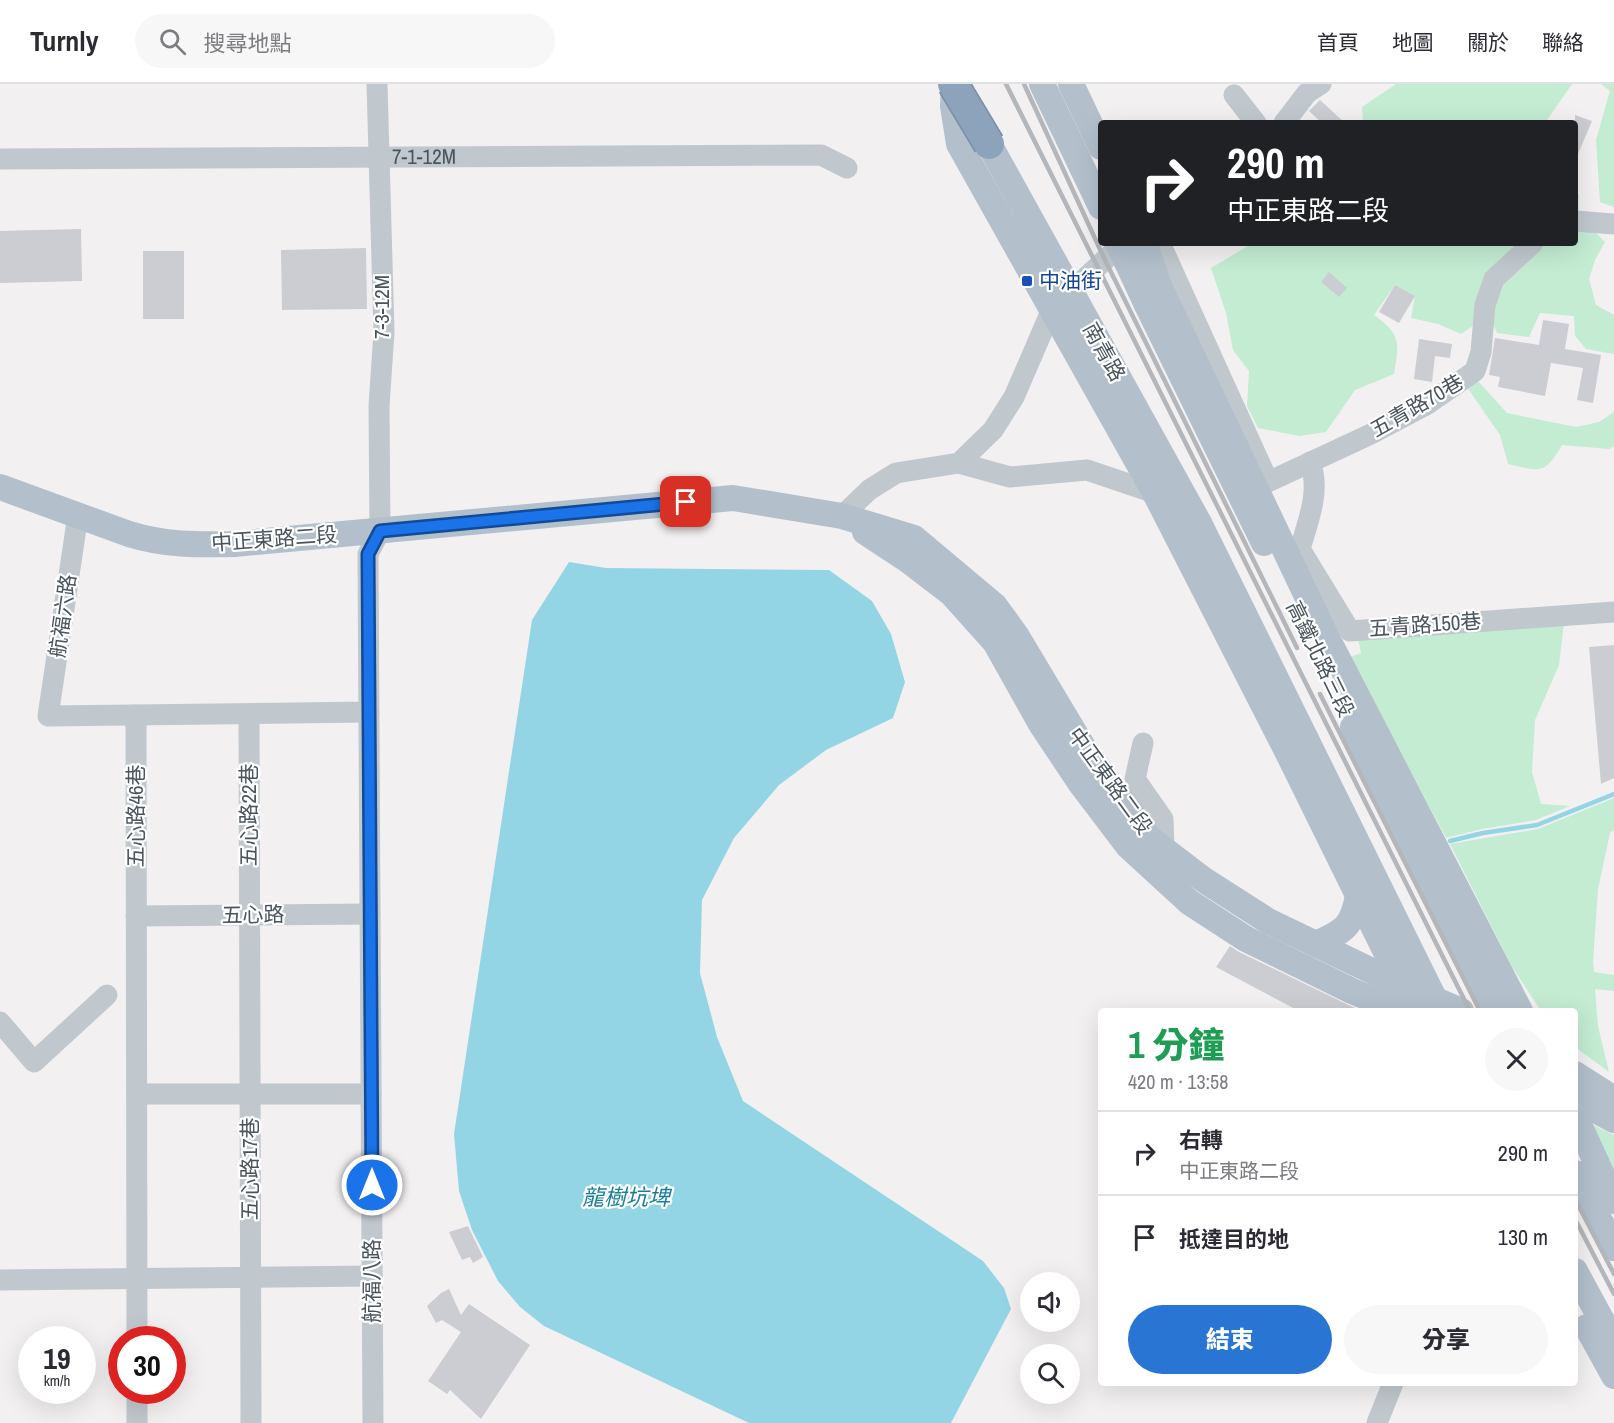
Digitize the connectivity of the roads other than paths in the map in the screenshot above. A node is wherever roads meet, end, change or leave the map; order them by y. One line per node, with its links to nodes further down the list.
1 (377, 84): 12 (street, 7-3-12M)
2 (953, 84): 11 (highway, bridge); 23 (main road, 南青路)
3 (960, 84): 11 (main road, 南青路, bridge)
4 (1042, 84): 15 (main road)
5 (1071, 84): 10 (main road)
6 (1321, 84): 9 (street)
7 (1234, 95): 8 (street)
8 (1254, 120)
9 (1286, 120)
10 (1098, 141)
11 (989, 144): 46 (main road, 南青路, bridge)
12 (379, 157): 13 (street, 7-1-12M); 14 (street, 7-1-12M); 31 (street, 7-3-12M)
13 (0, 159)
14 (847, 168)
15 (1098, 201)
16 (1578, 221): 17 (street)
17 (1614, 224)
18 (1118, 246): 23 (street)
19 (1119, 246): 48 (main road, 高鐵北路三段, bridge)
20 (1126, 246): 22 (main road)
21 (1530, 246): 24 (street, 五青路70巷)
22 (1152, 250): 26 (main road)
23 (1053, 309): 25 (street); 28 (main road, 南青路)
24 (1311, 462): 26 (street, 五青路70巷); 33 (street, 五青路150巷)
25 (959, 463): 28 (street); 30 (street)
26 (1262, 484): 33 (main road, 高鐵北路三段)
27 (0, 487): 29 (main road, 中正東路二段)
28 (1155, 493): 39 (main road)
29 (78, 515): 31 (main road, 中正東路二段); 36 (street, 航福六路)
30 (842, 516): 31 (main road, 中正東路二段); 38 (main road, 中正東路二段)
31 (380, 531): 34 (street, 航福八路)
32 (1614, 612): 33 (street, 五青路150巷)
33 (1337, 632): 49 (main road, 高鐵北路三段)
34 (369, 712): 35 (street); 40 (street, 航福八路)
35 (249, 714): 36 (street); 41 (street, 五心路22巷)
36 (136, 715): 42 (street, 五心路46巷)
37 (1143, 743): 38 (street)
38 (1157, 858): 43 (main road, 中正東路二段); 47 (main road, 中正東路二段)
39 (1358, 895): 43 (main road); 44 (main road)
40 (370, 914): 41 (street, 五心路); 54 (street, 航福八路)
41 (250, 915): 42 (street, 五心路); 53 (street, 五心路17巷)
42 (136, 916): 52 (street, 五心路46巷)
43 (1315, 944): 44 (main road, 中正東路二段)
44 (1401, 985): 46 (main road, 中正東路二段)
45 (107, 995): 50 (street)
46 (1430, 1007)
47 (1394, 1008)
48 (1493, 1008)
49 (1519, 1008)
50 (0, 1022)
51 (1578, 1076): 55 (main road)
52 (137, 1094): 53 (street); 63 (street, 五心路46巷)
53 (250, 1094): 54 (street); 64 (street, 五心路17巷)
54 (371, 1094): 62 (street, 航福八路)
55 (1614, 1099)
56 (1578, 1101): 57 (main road)
57 (1614, 1120)
58 (1578, 1123): 60 (main road)
59 (1578, 1179): 61 (main road)
60 (1614, 1201)
61 (1614, 1248)
62 (372, 1276): 64 (street); 75 (street, 航福八路)
63 (137, 1278): 64 (street); 65 (street); 68 (street, 五心路46巷)
64 (251, 1278): 74 (street, 五心路17巷)
65 (0, 1280)
66 (1578, 1281): 67 (main road)
67 (1586, 1308): 69 (main road); 70 (main road)
68 (137, 1326)
69 (1614, 1343)
70 (1612, 1372)
71 (1392, 1386): 76 (street)
72 (137, 1404): 73 (street)
73 (137, 1423)
74 (251, 1423)
75 (373, 1423)
76 (1377, 1423)

